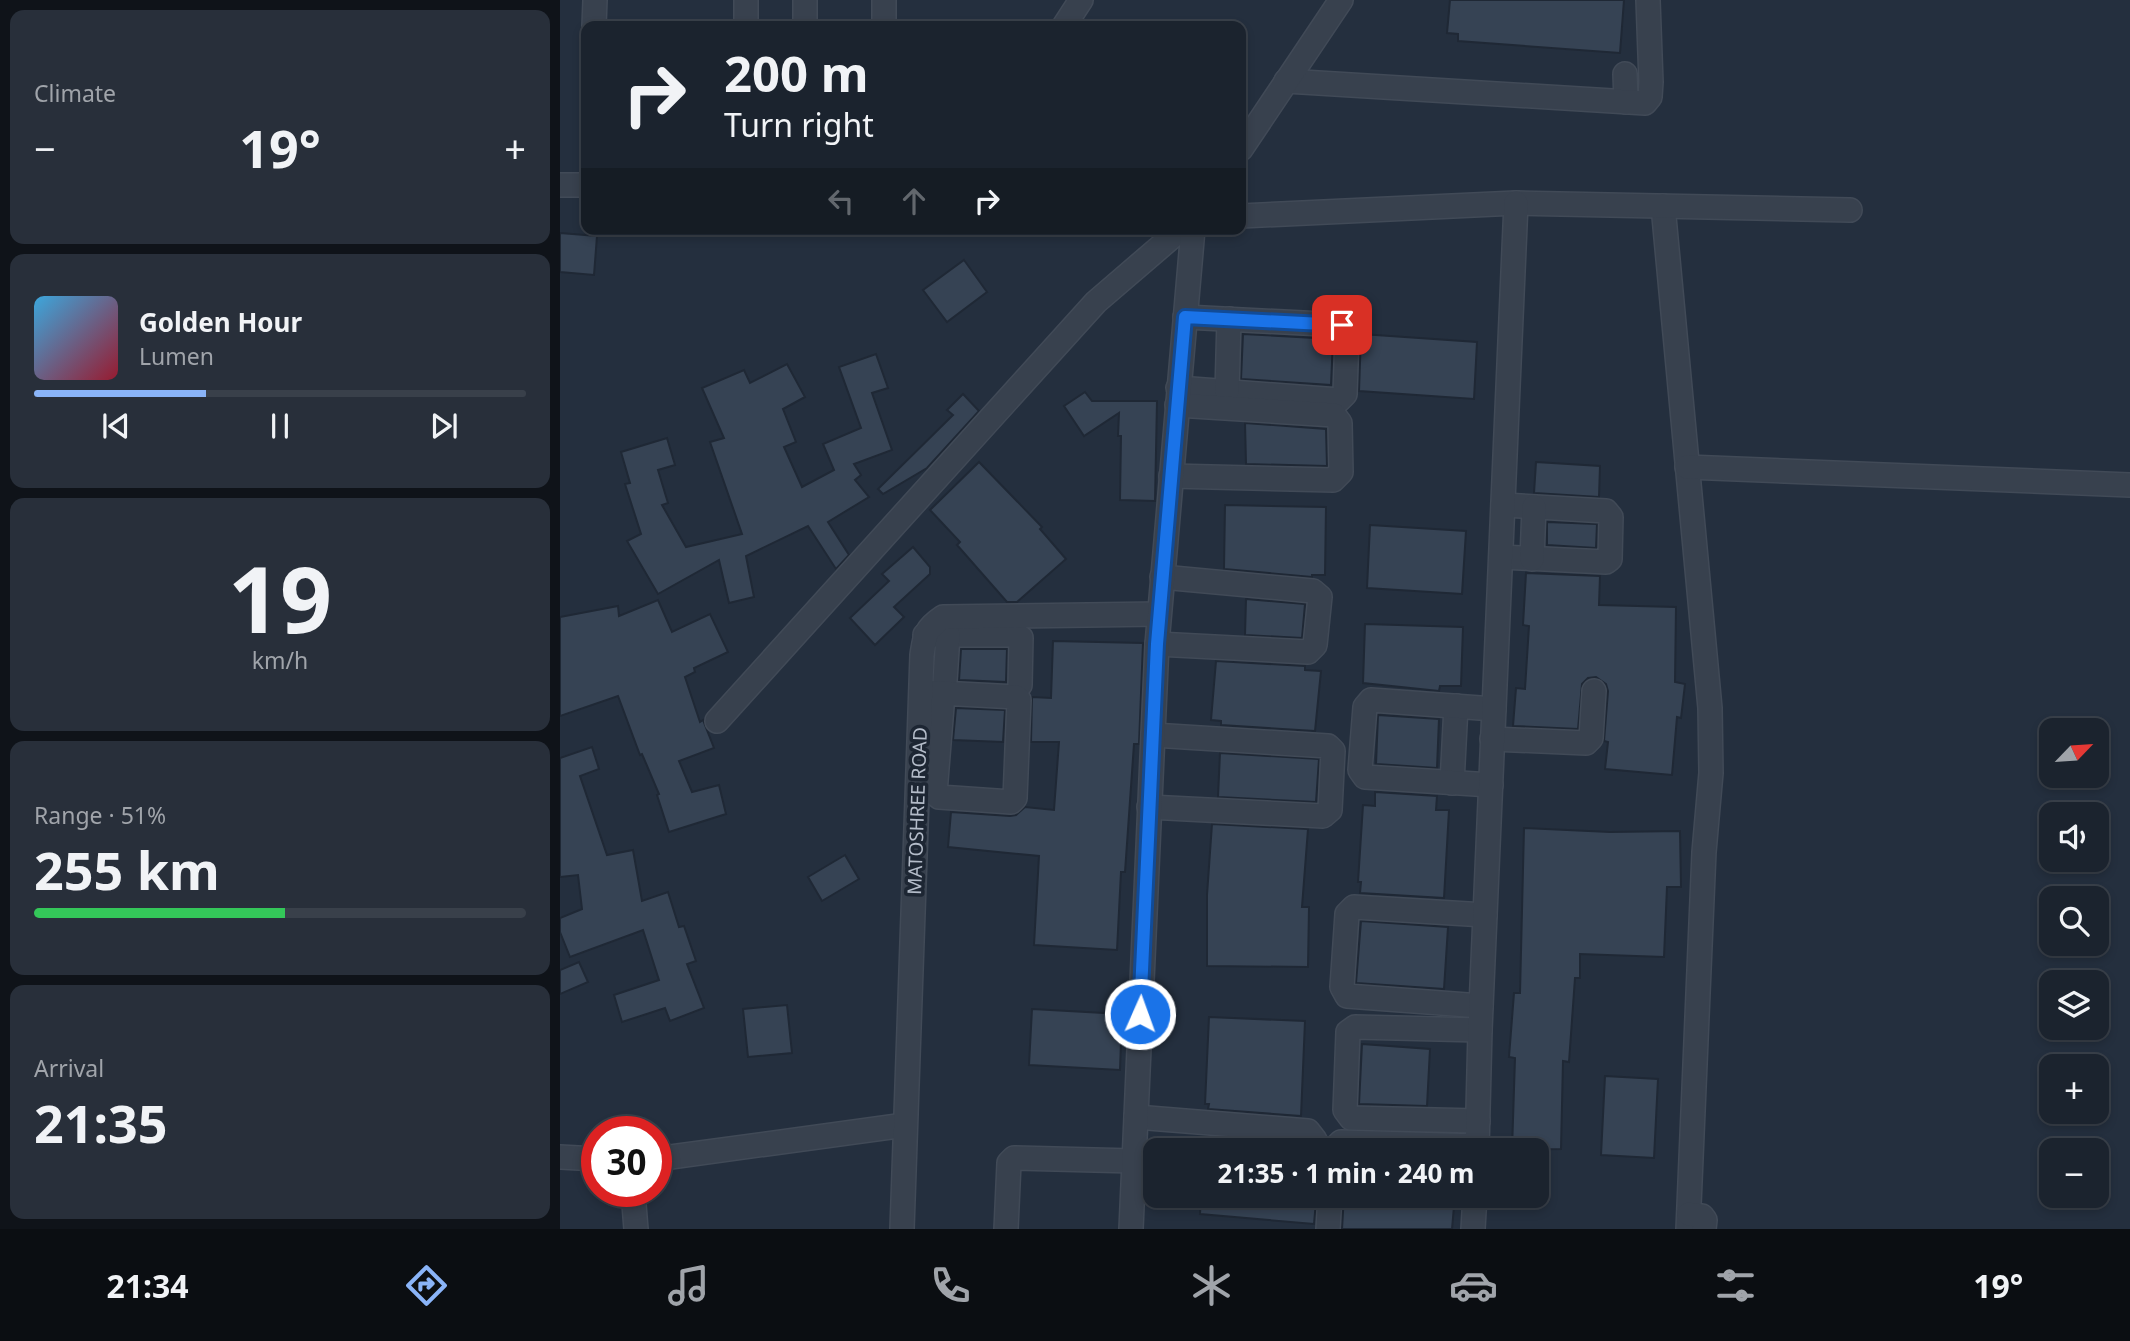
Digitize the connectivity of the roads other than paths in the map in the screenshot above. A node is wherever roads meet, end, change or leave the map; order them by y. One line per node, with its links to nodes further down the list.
1 (595, 0): 9 (street)
2 (746, 0): 10 (street)
3 (804, 0): 11 (street)
4 (818, 0): 12 (street)
5 (884, 0): 13 (street)
6 (1082, 0): 14 (street)
7 (1341, 0): 16 (street)
8 (1648, 0): 17 (street)
9 (594, 21)
10 (746, 21)
11 (805, 21)
12 (818, 21)
13 (884, 21)
14 (1068, 21)
15 (1625, 74): 17 (street)
16 (1286, 81): 17 (street); 18 (street)
17 (1626, 102)
18 (1246, 141)
19 (581, 184): 20 (street)
20 (560, 185)
21 (1516, 203): 22 (street); 24 (street); 34 (street)
22 (1663, 206): 23 (street); 31 (street)
23 (1850, 210)
24 (1246, 216)
25 (1174, 235): 48 (street)
26 (1192, 235): 27 (street)
27 (1185, 317): 28 (street); 30 (street)
28 (1229, 319): 29 (street); 29 (street)
29 (1227, 391): 30 (street)
30 (1177, 397): 32 (street); 32 (street)
31 (1687, 467): 33 (street); 70 (street)
32 (1171, 476): 38 (street)
33 (2130, 485)
34 (1503, 505): 35 (street); 36 (street)
35 (1534, 507): 37 (street); 37 (street)
36 (1501, 557): 37 (street); 47 (street)
37 (1532, 559)
38 (1162, 577): 39 (street); 42 (street)
39 (1159, 614): 40 (street); 42 (street)
40 (925, 635): 41 (street); 44 (street, MATOSHREE ROAD)
41 (948, 635): 43 (street); 44 (street)
42 (1157, 644): 49 (street)
43 (1020, 685)
44 (936, 689): 44 (street); 59 (street, MATOSHREE ROAD)
45 (1594, 691): 50 (street)
46 (1455, 706): 47 (street); 51 (street); 51 (street)
47 (1494, 709): 50 (street)
48 (717, 721)
49 (1153, 735): 53 (street); 53 (street)
50 (1492, 739): 52 (street)
51 (1452, 783): 52 (street)
52 (1491, 785): 54 (street)
53 (1149, 807): 57 (street)
54 (1485, 915): 55 (street); 55 (street)
55 (1481, 1006): 56 (street)
56 (1480, 1030): 58 (street); 58 (street)
57 (1136, 1117): 60 (street); 65 (street)
58 (1478, 1121): 61 (street)
59 (905, 1125): 62 (street); 72 (street, MATOSHREE ROAD)
60 (1313, 1138)
61 (1477, 1138)
62 (672, 1156)
63 (560, 1157): 64 (street)
64 (581, 1159)
65 (1134, 1161): 73 (street); 74 (street)
66 (634, 1207): 71 (street)
67 (1314, 1208): 75 (street)
68 (1329, 1208): 76 (street)
69 (1475, 1208): 77 (street)
70 (1694, 1224)
71 (636, 1229)
72 (902, 1229)
73 (1006, 1229)
74 (1131, 1229)
75 (1313, 1229)
76 (1328, 1229)
77 (1474, 1229)

